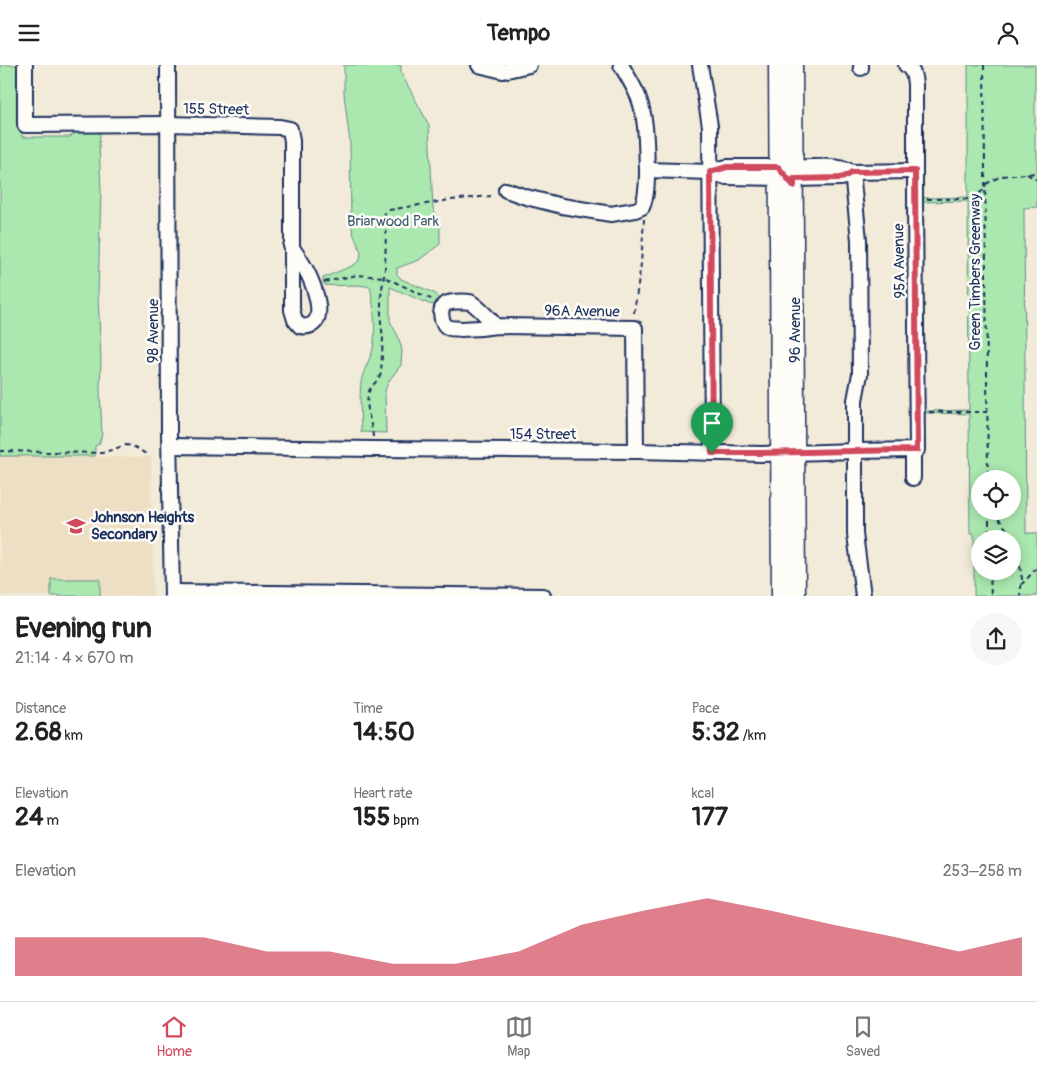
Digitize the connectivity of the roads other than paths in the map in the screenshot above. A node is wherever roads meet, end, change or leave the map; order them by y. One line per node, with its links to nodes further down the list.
1 (25, 65): 10 (street, 155 Street)
2 (168, 65): 10 (street, 98 Avenue)
3 (479, 65): 4 (street)
4 (529, 65)
5 (621, 65): 11 (street)
6 (700, 65): 13 (street)
7 (778, 65): 15 (main road, 96 Avenue)
8 (793, 65): 15 (main road, 96 Avenue)
9 (909, 69): 12 (street, 95A Avenue)
10 (168, 124): 17 (street, 155 Street); 19 (street, 98 Avenue)
11 (647, 170): 13 (street); 16 (street)
12 (915, 171): 14 (street); 20 (street, 95A Avenue)
13 (710, 172): 15 (street); 23 (street)
14 (852, 172): 15 (street); 22 (street)
15 (788, 175): 24 (main road, 96 Avenue)
16 (506, 190)
17 (292, 246): 17 (street, 155 Street)
18 (496, 326): 21 (street, 96A Avenue)
19 (170, 446): 21 (street, 154 Street); 26 (street, 98 Avenue)
20 (915, 450): 22 (street, 154 Street); 25 (street, 95A Avenue)
21 (636, 451): 23 (street, 154 Street)
22 (855, 451): 24 (street, 154 Street); 30 (street)
23 (712, 453): 24 (street, 154 Street)
24 (788, 453): 28 (main road, 96 Avenue); 29 (main road, 96 Avenue)
25 (913, 478)
26 (172, 594): 27 (street)
27 (543, 596)
28 (781, 596)
29 (796, 596)
30 (863, 596)

